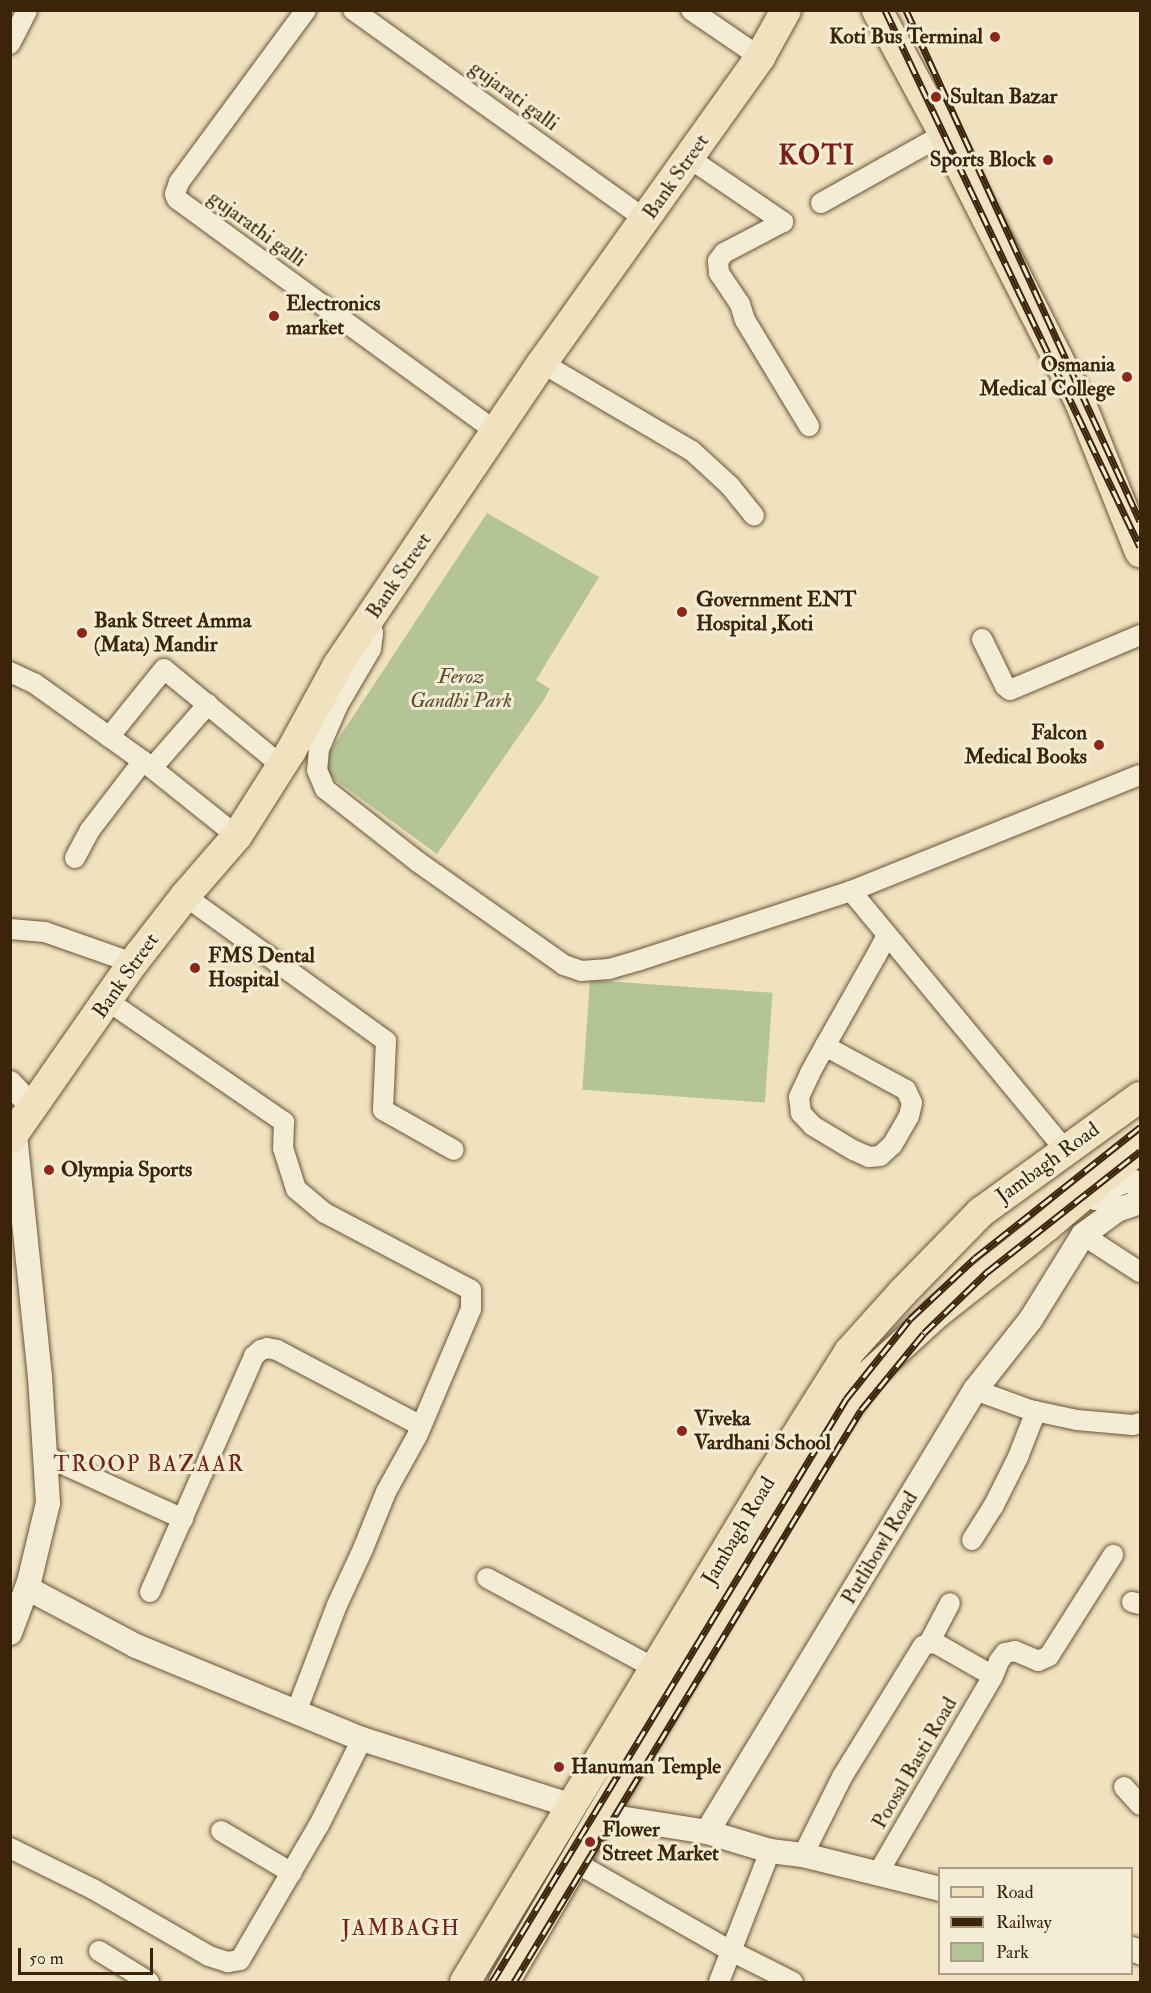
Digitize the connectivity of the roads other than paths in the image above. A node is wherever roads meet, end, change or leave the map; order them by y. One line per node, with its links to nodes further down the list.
1 (27, 10): 7 (street)
2 (306, 10): 15 (street, gujarathi galli)
3 (353, 10): 12 (street, gujarati galli)
4 (690, 10): 8 (street)
5 (786, 10): 8 (main road, Bank Street)
6 (877, 10): 9 (main road)
7 (10, 44)
8 (760, 57): 10 (main road, Bank Street)
9 (944, 134): 11 (street); 17 (main road)
10 (689, 158): 12 (main road, Bank Street); 14 (street)
11 (821, 202)
12 (646, 220): 13 (main road, Bank Street)
13 (542, 363): 15 (main road, Bank Street); 16 (street)
14 (809, 426)
15 (496, 432): 18 (main road, Bank Street)
16 (754, 516)
17 (1140, 552)
18 (369, 620): 25 (main road, Bank Street); 29 (street)
19 (1140, 635): 20 (street)
20 (982, 639)
21 (10, 672): 23 (street)
22 (208, 704): 23 (street); 24 (street); 25 (street)
23 (109, 737): 24 (street)
24 (148, 764): 27 (street); 28 (street)
25 (282, 766): 27 (main road, Bank Street)
26 (1140, 775): 29 (street)
27 (237, 836): 30 (main road, Bank Street)
28 (75, 858)
29 (851, 891): 32 (street)
30 (184, 896): 33 (main road, Bank Street); 42 (street)
31 (10, 929): 33 (street)
32 (887, 934): 35 (street); 43 (street)
33 (133, 963): 34 (main road, Bank Street)
34 (108, 1001): 38 (main road, Bank Street); 54 (street)
35 (825, 1046): 35 (street)
36 (10, 1083): 38 (street)
37 (1140, 1097): 39 (main road, Jambagh Road)
38 (33, 1108): 40 (main road, Bank Street)
39 (1128, 1115): 43 (main road, Jambagh Road)
40 (13, 1136): 55 (street)
41 (1140, 1147): 46 (main road)
42 (453, 1150)
43 (1065, 1150): 49 (main road, Jambagh Road)
44 (1140, 1186): 46 (street)
45 (1140, 1202): 47 (street, Putlibowl Road)
46 (1047, 1226): 50 (main road)
47 (1083, 1235): 48 (street); 51 (street, Putlibowl Road)
48 (1140, 1272)
49 (861, 1339): 50 (main road); 65 (main road, Jambagh Road)
50 (877, 1368): 72 (main road)
51 (975, 1390): 52 (street); 74 (street, Putlibowl Road)
52 (1036, 1411): 53 (street); 57 (street)
53 (1140, 1423)
54 (421, 1426): 56 (street); 67 (street)
55 (45, 1456): 56 (street); 60 (street)
56 (183, 1520): 61 (street)
57 (972, 1540)
58 (1113, 1555): 66 (street, Poosal Basti Road)
59 (487, 1578): 65 (street)
60 (19, 1586): 63 (street); 67 (street)
61 (150, 1592)
62 (950, 1603): 64 (street)
63 (10, 1633)
64 (929, 1643): 66 (street); 77 (street)
65 (656, 1669): 71 (main road, Jambagh Road)
66 (993, 1676): 80 (street, Poosal Basti Road)
67 (297, 1710): 68 (street)
68 (362, 1739): 71 (street); 79 (street)
69 (1124, 1787): 70 (street)
70 (1140, 1805)
71 (572, 1806): 85 (main road, Jambagh Road)
72 (601, 1815): 74 (street); 78 (main road)
73 (220, 1831): 79 (street)
74 (707, 1832): 76 (street)
75 (10, 1848): 79 (street)
76 (770, 1851): 77 (street); 82 (street)
77 (803, 1856): 80 (street)
78 (573, 1861): 82 (street); 86 (main road)
79 (292, 1873)
80 (878, 1874): 81 (street)
81 (938, 1889)
82 (731, 1951): 87 (street); 88 (street)
83 (99, 1952): 84 (street)
84 (149, 1983)
85 (465, 1983)
86 (504, 1983)
87 (719, 1983)
88 (793, 1983)

